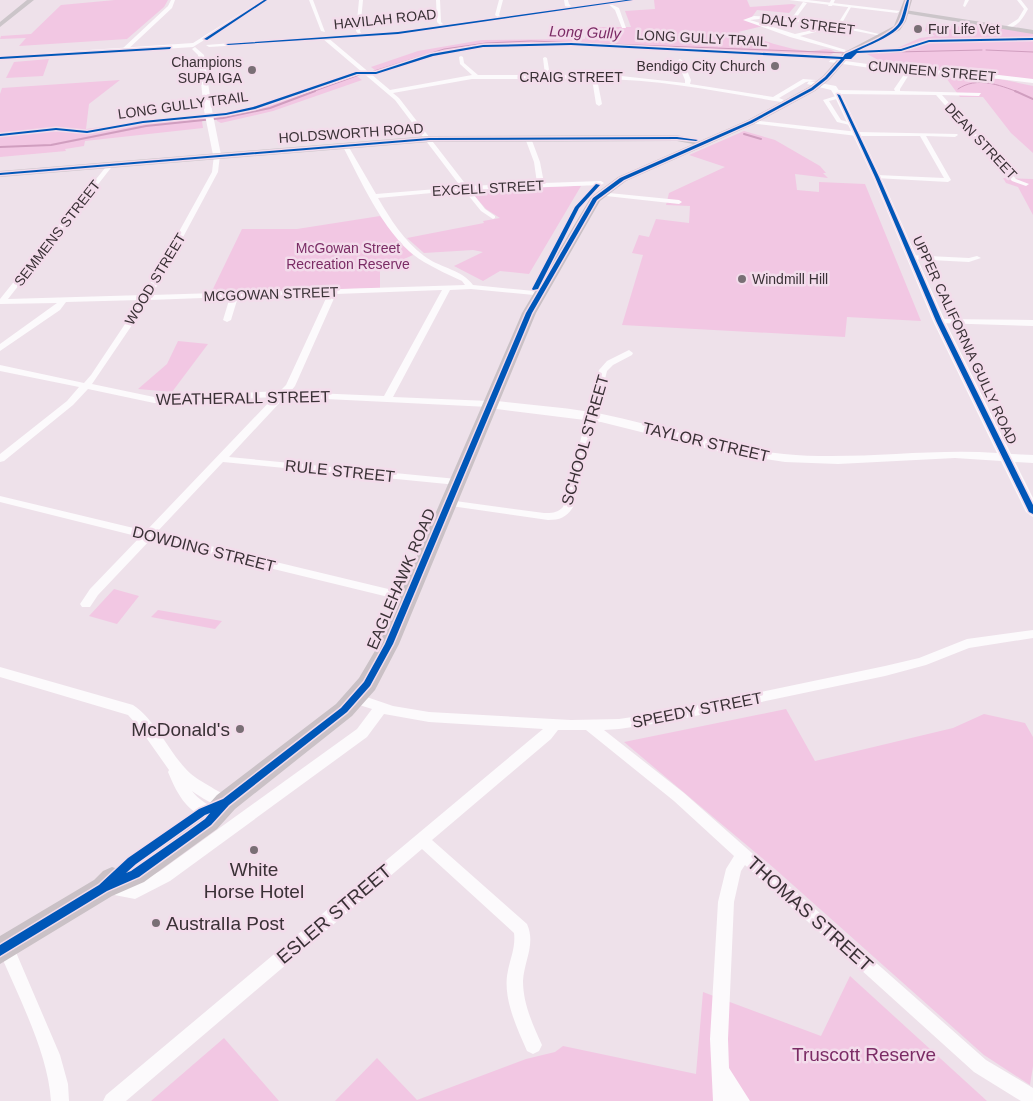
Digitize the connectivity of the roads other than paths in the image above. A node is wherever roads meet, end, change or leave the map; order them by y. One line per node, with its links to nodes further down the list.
1 (173, 0): 42 (street)
2 (266, 0): 40 (street)
3 (311, 0): 34 (street)
4 (361, 0): 36 (street)
5 (438, 0): 29 (street)
6 (501, 0): 24 (street)
7 (566, 0): 21 (street)
8 (632, 0): 14 (street, HAVILAH ROAD)
9 (792, 0): 16 (street)
10 (901, 0): 22 (main road, EAGLEHAWK ROAD)
11 (908, 0): 22 (main road, EAGLEHAWK ROAD)
12 (966, 0): 19 (street)
13 (29, 2): 26 (main road)
14 (608, 2): 21 (street, HAVILAH ROAD); 31 (street)
15 (1021, 2): 18 (street); 32 (street)
16 (805, 3): 17 (street); 27 (street)
17 (831, 3): 20 (street)
18 (1029, 4)
19 (965, 6)
20 (850, 7): 22 (street); 30 (street)
21 (572, 8): 24 (street, HAVILAH ROAD)
22 (902, 13): 23 (main road); 38 (main road, EAGLEHAWK ROAD); 43 (main road, EAGLEHAWK ROAD)
23 (937, 15): 32 (main road)
24 (500, 18): 29 (street, HAVILAH ROAD)
25 (749, 18): 27 (street, DALY STREET); 37 (street, CUNNEEN STREET)
26 (7, 19): 28 (main road); 33 (main road)
27 (792, 20): 30 (street, DALY STREET)
28 (0, 25)
29 (444, 26): 36 (street, HAVILAH ROAD)
30 (837, 26): 37 (street); 38 (street, DALY STREET)
31 (624, 27)
32 (1009, 27): 35 (main road)
33 (0, 30)
34 (323, 31)
35 (1033, 32)
36 (360, 35): 39 (street, HAVILAH ROAD)
37 (791, 36): 43 (street, CUNNEEN STREET)
38 (878, 36): 43 (main road, EAGLEHAWK ROAD)
39 (324, 38): 40 (street, HAVILAH ROAD); 56 (street)
40 (207, 44): 41 (street); 41 (street, HAVILAH ROAD)
41 (195, 48): 42 (street); 72 (street, WOOD STREET)
42 (123, 50): 44 (street)
43 (841, 55): 48 (street, CUNNEEN STREET); 52 (main road, EAGLEHAWK ROAD); 55 (main road, EAGLEHAWK ROAD)
44 (0, 57)
45 (461, 57): 49 (street)
46 (545, 58): 50 (street)
47 (680, 61): 54 (street)
48 (909, 71): 53 (street, CUNNEEN STREET); 57 (street)
49 (477, 77): 50 (street, CRAIG STREET); 56 (street, CRAIG STREET)
50 (548, 77): 51 (street, CRAIG STREET)
51 (594, 77): 54 (street, CRAIG STREET); 62 (street)
52 (826, 78): 55 (main road, EAGLEHAWK ROAD); 60 (street, UPPER CALIFORNIA GULLY ROAD)
53 (1033, 81)
54 (687, 85): 61 (street, CRAIG STREET)
55 (811, 85): 60 (street); 61 (main road, EAGLEHAWK ROAD); 63 (main road, EAGLEHAWK ROAD)
56 (390, 92): 69 (street)
57 (898, 94): 58 (street); 60 (street)
58 (938, 94): 59 (street); 76 (street, DEAN STREET)
59 (979, 94)
60 (837, 95): 64 (street, UPPER CALIFORNIA GULLY ROAD); 64 (street)
61 (777, 99): 70 (main road, EAGLEHAWK ROAD)
62 (599, 104)
63 (751, 122): 65 (street); 70 (main road, EAGLEHAWK ROAD)
64 (852, 125): 65 (street, UPPER CALIFORNIA GULLY ROAD)
65 (857, 134): 66 (street); 75 (street, UPPER CALIFORNIA GULLY ROAD)
66 (922, 135): 67 (street); 75 (street)
67 (955, 135)
68 (528, 138): 69 (main road, HOLDSWORTH ROAD); 70 (main road, HOLDSWORTH ROAD); 77 (street)
69 (429, 139): 71 (main road, HOLDSWORTH ROAD); 78 (street)
70 (700, 141): 79 (main road, EAGLEHAWK ROAD)
71 (345, 145): 72 (main road, HOLDSWORTH ROAD); 80 (street)
72 (217, 156): 73 (main road, HOLDSWORTH ROAD); 90 (street, WOOD STREET)
73 (111, 164): 74 (main road, HOLDSWORTH ROAD); 92 (street, SEMMENS STREET)
74 (0, 174)
75 (877, 177): 83 (street, UPPER CALIFORNIA GULLY ROAD)
76 (1026, 184)
77 (541, 185): 78 (street, EXCELL STREET); 79 (street, EXCELL STREET)
78 (467, 188): 80 (street, EXCELL STREET); 82 (street)
79 (600, 188): 81 (street, EXCELL STREET); 88 (main road, EAGLEHAWK ROAD)
80 (375, 196): 85 (street)
81 (679, 202)
82 (493, 217)
83 (911, 257): 84 (street); 94 (street, UPPER CALIFORNIA GULLY ROAD)
84 (977, 258)
85 (471, 287): 86 (street, MCGOWAN STREET); 88 (street, MCGOWAN STREET)
86 (447, 288): 87 (street, MCGOWAN STREET); 101 (street)
87 (333, 292): 89 (street, MCGOWAN STREET); 100 (street)
88 (538, 293): 102 (main road, EAGLEHAWK ROAD)
89 (234, 295): 90 (street, MCGOWAN STREET); 93 (street)
90 (146, 298): 91 (street, MCGOWAN STREET); 99 (street, WOOD STREET)
91 (64, 300): 92 (street, MCGOWAN STREET); 96 (street)
92 (1, 302)
93 (227, 320)
94 (939, 321): 95 (street); 104 (street, UPPER CALIFORNIA GULLY ROAD)
95 (1032, 325)
96 (0, 348)
97 (630, 353): 103 (street, SCHOOL STREET)
98 (0, 368): 99 (street, WEATHERALL STREET)
99 (86, 386): 100 (street, WEATHERALL STREET); 106 (street, WOOD STREET)
100 (282, 394): 101 (street, WEATHERALL STREET); 107 (street)
101 (388, 398): 102 (street, WEATHERALL STREET)
102 (490, 404): 103 (street, TAYLOR STREET); 109 (main road, EAGLEHAWK ROAD)
103 (591, 416): 104 (street, TAYLOR STREET); 111 (street, SCHOOL STREET)
104 (1004, 454): 105 (street, TAYLOR STREET); 108 (street, TAYLOR STREET); 112 (street, UPPER CALIFORNIA GULLY ROAD)
105 (1033, 454)
106 (0, 459)
107 (222, 459): 109 (street, RULE STREET); 113 (street)
108 (1033, 459)
109 (457, 482): 111 (main road, EAGLEHAWK ROAD)
110 (0, 499): 113 (street, DOWDING STREET)
111 (448, 504): 114 (main road, EAGLEHAWK ROAD)
112 (1033, 512)
113 (148, 535): 114 (street, DOWDING STREET); 115 (street)
114 (409, 598): 118 (main road, EAGLEHAWK ROAD)
115 (86, 604)
116 (1033, 634): 121 (street, SPEEDY STREET)
117 (0, 672): 122 (street)
118 (355, 698): 119 (street, SPEEDY STREET); 123 (main road, EAGLEHAWK ROAD)
119 (381, 708): 120 (street, SPEEDY STREET); 126 (street)
120 (555, 724): 121 (street, SPEEDY STREET); 124 (street, ESLER STREET)
121 (589, 725): 125 (street, THOMAS STREET)
122 (173, 766): 123 (street); 123 (street)
123 (214, 810): 126 (main road, EAGLEHAWK ROAD)
124 (422, 840): 128 (street); 132 (street, ESLER STREET)
125 (744, 854): 129 (street); 130 (street, THOMAS STREET)
126 (103, 888): 127 (main road, EAGLEHAWK ROAD)
127 (3, 950): 131 (street)
128 (533, 1045)
129 (722, 1072): 133 (street); 134 (street)
130 (1033, 1098)
131 (60, 1101)
132 (112, 1101)
133 (722, 1101)
134 (741, 1101)

